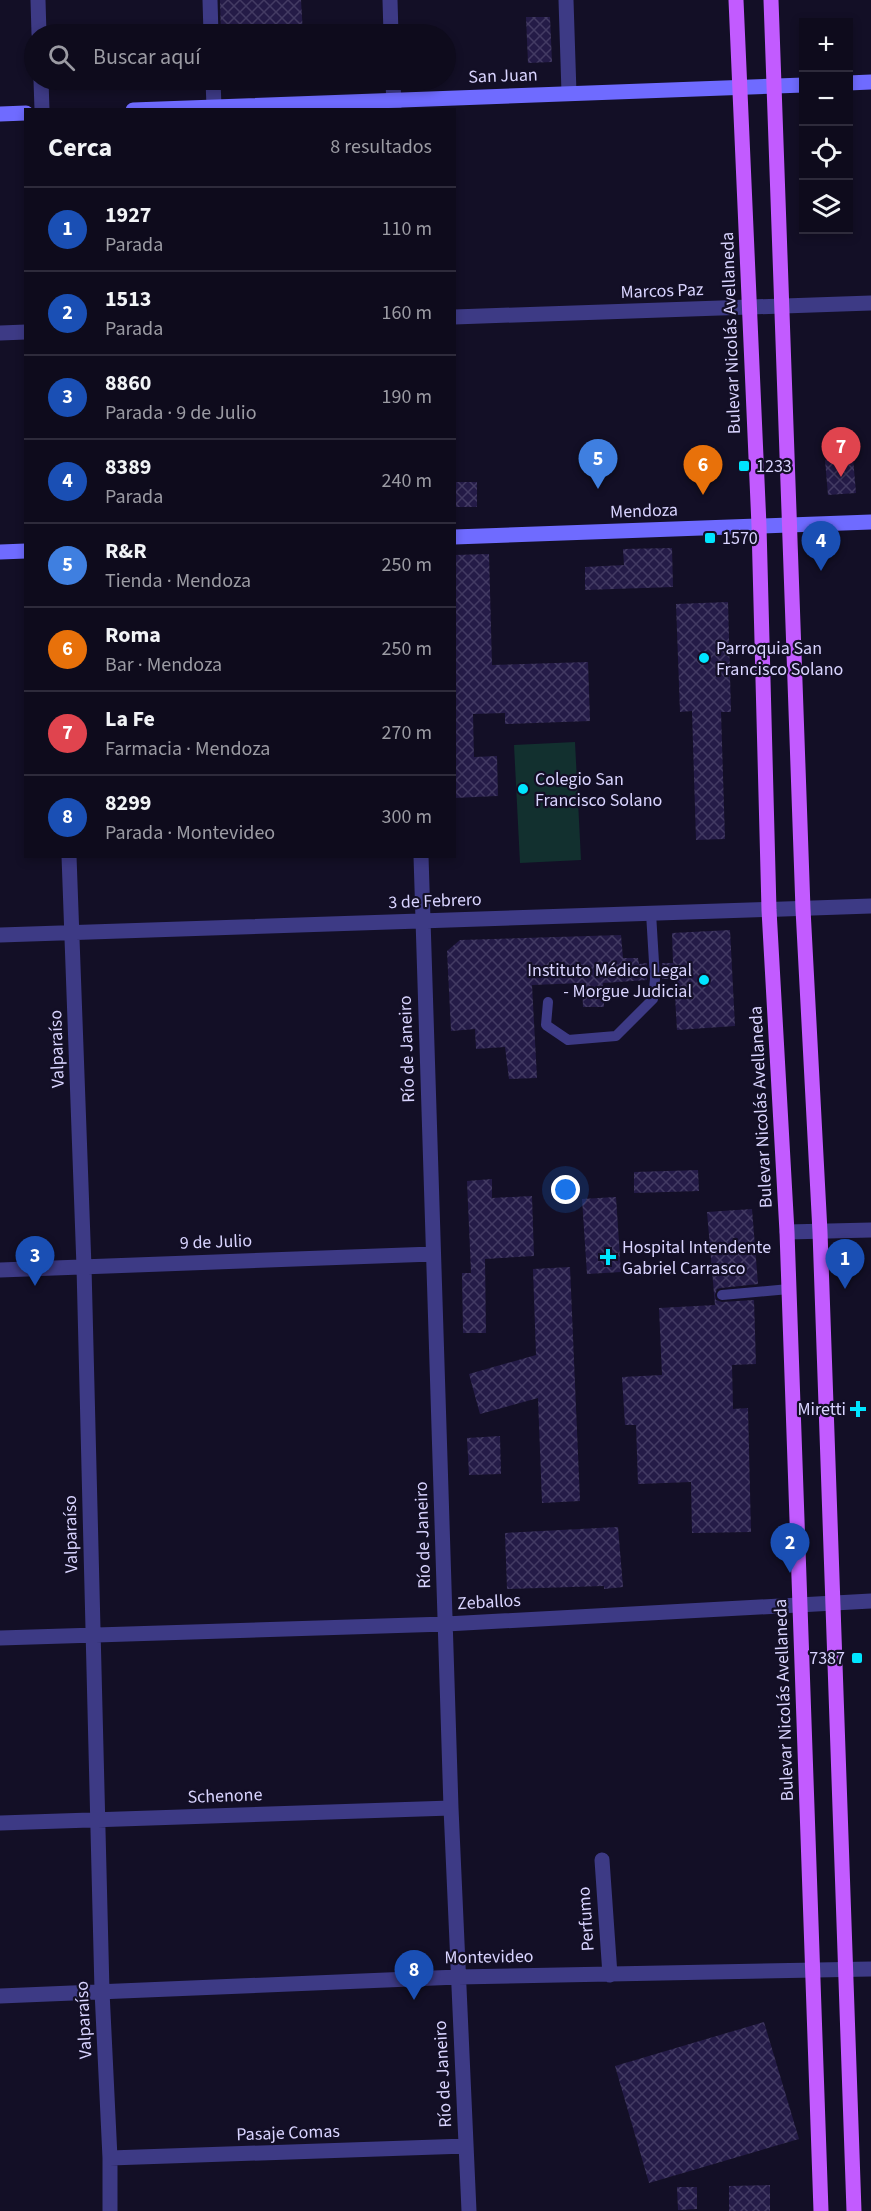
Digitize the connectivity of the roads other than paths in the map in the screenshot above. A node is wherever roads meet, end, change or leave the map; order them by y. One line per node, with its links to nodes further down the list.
1 (38, 0): 7 (street)
2 (210, 0): 8 (street)
3 (390, 0): 9 (street)
4 (566, 0): 17 (street)
5 (736, 0): 14 (main road, Bulevar Nicolás Avellaneda)
6 (771, 0): 13 (main road)
7 (39, 24)
8 (211, 24)
9 (391, 24)
10 (871, 82): 11 (main road)
11 (853, 83)
12 (799, 85): 13 (main road, San Juan)
13 (775, 86): 14 (main road, San Juan); 25 (main road)
14 (740, 87): 17 (main road, San Juan); 26 (main road, Bulevar Nicolás Avellaneda)
15 (41, 90): 20 (street)
16 (213, 90): 19 (street)
17 (569, 93): 18 (main road, San Juan)
18 (393, 105): 19 (main road, San Juan)
19 (214, 106): 21 (main road, San Juan)
20 (42, 108)
21 (174, 108)
22 (24, 113): 23 (main road)
23 (0, 114)
24 (871, 303): 25 (street, Marcos Paz)
25 (783, 306): 26 (street, Marcos Paz); 31 (main road)
26 (749, 307): 27 (street, Marcos Paz); 32 (main road, Bulevar Nicolás Avellaneda)
27 (456, 317)
28 (24, 332): 29 (street)
29 (0, 333)
30 (871, 522): 31 (main road, Mendoza)
31 (791, 525): 32 (main road, Mendoza); 39 (main road)
32 (759, 526): 33 (main road, Mendoza); 40 (main road, Bulevar Nicolás Avellaneda)
33 (456, 537)
34 (24, 551): 35 (main road)
35 (0, 552)
36 (69, 858): 43 (street, Valparaíso)
37 (421, 858): 42 (street, Río de Janeiro)
38 (871, 906): 39 (street, 3 de Febrero)
39 (802, 909): 40 (street, 3 de Febrero); 48 (main road)
40 (769, 910): 41 (street, 3 de Febrero); 47 (main road, Bulevar Nicolás Avellaneda)
41 (651, 913): 42 (street, 3 de Febrero); 45 (lane)
42 (423, 921): 43 (street, 3 de Febrero); 49 (street, Río de Janeiro)
43 (72, 933): 44 (street, 3 de Febrero); 50 (street, Valparaíso)
44 (0, 935)
45 (548, 1002)
46 (871, 1230): 48 (street)
47 (787, 1232): 48 (street); 52 (main road, Bulevar Nicolás Avellaneda)
48 (819, 1232): 55 (main road)
49 (432, 1254): 50 (street, 9 de Julio); 57 (street, Río de Janeiro)
50 (84, 1267): 51 (street, 9 de Julio); 58 (street, Valparaíso)
51 (0, 1270)
52 (789, 1289): 53 (lane); 56 (main road, Bulevar Nicolás Avellaneda)
53 (722, 1295)
54 (871, 1601): 55 (street, Zeballos)
55 (832, 1602): 56 (street, Zeballos); 65 (main road)
56 (800, 1604): 57 (street, Zeballos); 66 (main road, Bulevar Nicolás Avellaneda)
57 (446, 1624): 58 (street, Zeballos); 60 (street, Río de Janeiro)
58 (92, 1635): 59 (street, Zeballos); 61 (street, Valparaíso)
59 (0, 1638)
60 (451, 1808): 61 (street, Schenone); 68 (street, Río de Janeiro)
61 (98, 1821): 62 (street, Schenone); 69 (street, Valparaíso)
62 (0, 1823)
63 (602, 1860): 67 (street, Perfumo)
64 (871, 1969): 65 (street, Montevideo)
65 (845, 1970): 66 (street, Montevideo); 76 (main road)
66 (813, 1971): 67 (street, Montevideo); 75 (main road, Bulevar Nicolás Avellaneda)
67 (610, 1975): 68 (street, Montevideo)
68 (458, 1977): 69 (street, Montevideo); 71 (street, Río de Janeiro)
69 (102, 1991): 70 (street, Montevideo); 72 (street, Valparaíso)
70 (0, 1996)
71 (466, 2146): 72 (street, Pasaje Comas); 74 (street, Río de Janeiro)
72 (110, 2158): 73 (street, Valparaíso)
73 (110, 2211)
74 (469, 2211)
75 (821, 2211)
76 (854, 2211)

